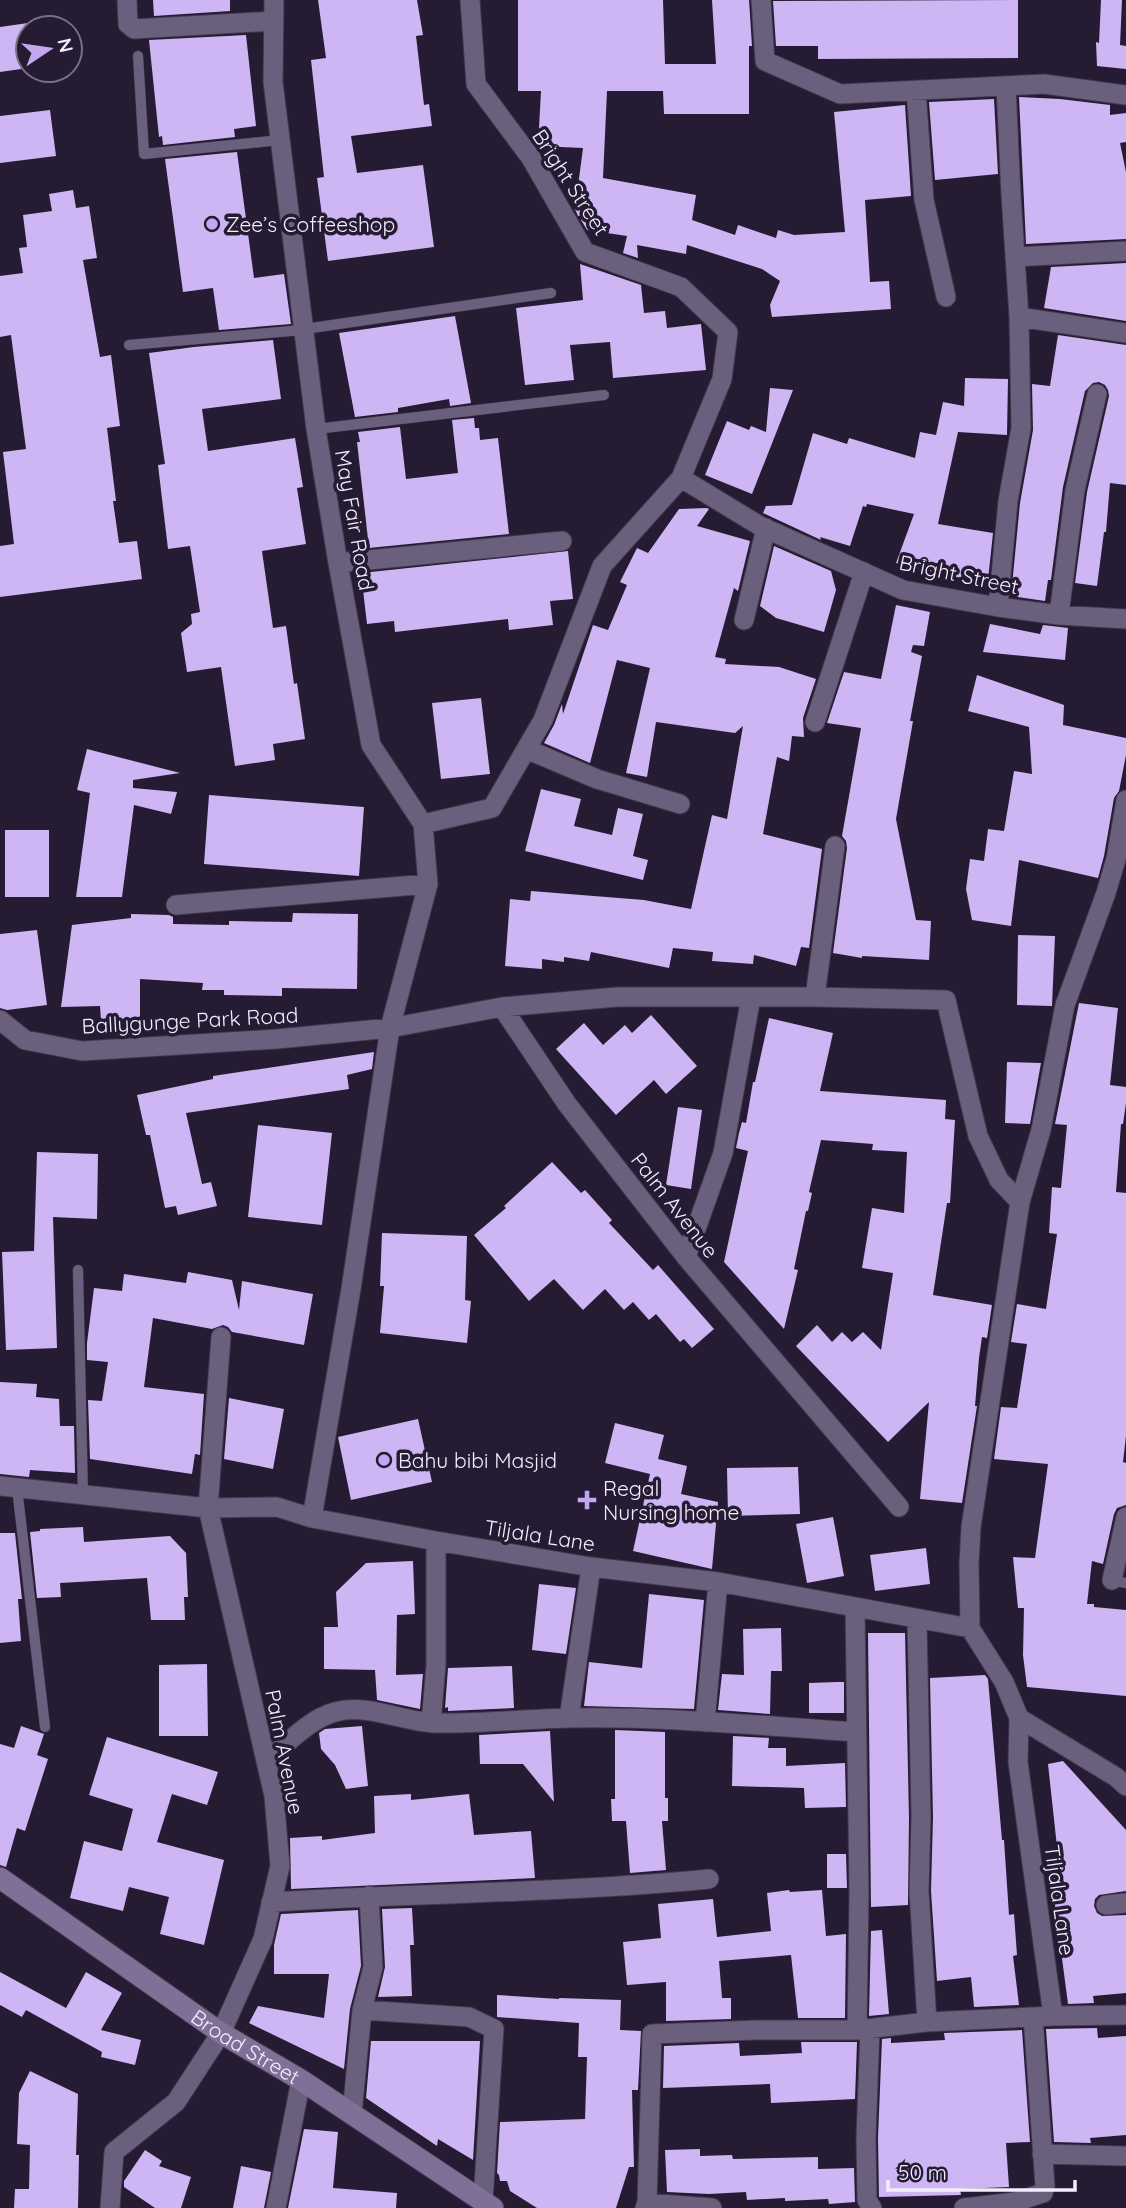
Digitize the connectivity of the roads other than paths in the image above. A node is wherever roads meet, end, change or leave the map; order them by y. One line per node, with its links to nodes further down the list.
1 (127, 0): 5 (street)
2 (274, 0): 5 (street, May Fair Road)
3 (470, 0): 22 (street, Bright Street)
4 (761, 0): 8 (street)
5 (274, 21): 10 (street, May Fair Road)
6 (138, 55): 10 (lane)
7 (1006, 86): 8 (street); 9 (street); 12 (street)
8 (916, 90): 14 (street)
9 (1126, 95)
10 (281, 140): 16 (street, May Fair Road)
11 (1126, 251): 12 (street)
12 (1015, 257): 15 (street)
13 (551, 293): 16 (lane)
14 (946, 297)
15 (1019, 317): 17 (street); 27 (street)
16 (304, 329): 18 (lane); 21 (street, May Fair Road)
17 (1126, 333)
18 (129, 345)
19 (1097, 394): 28 (street)
20 (604, 395): 21 (lane)
21 (316, 429): 25 (street, May Fair Road)
22 (681, 478): 23 (street, Bright Street); 32 (street, Bright Street)
23 (766, 528): 26 (street, Bright Street); 30 (street)
24 (562, 541): 25 (street)
25 (338, 563): 35 (street, May Fair Road)
26 (864, 572): 27 (street, Bright Street); 31 (street)
27 (998, 607): 28 (street, Bright Street)
28 (1059, 615): 29 (street, Bright Street)
29 (1126, 619)
30 (744, 620)
31 (815, 722)
32 (526, 749): 34 (street); 35 (street, Bright Street)
33 (1126, 800): 37 (street)
34 (680, 804)
35 (423, 824): 38 (street, May Fair Road)
36 (835, 846): 41 (street)
37 (1121, 860): 45 (street)
38 (428, 884): 39 (street); 44 (street, May Fair Road)
39 (176, 905)
40 (751, 997): 41 (street); 42 (street); 46 (street)
41 (815, 997): 45 (street)
42 (502, 1007): 44 (street); 46 (street, Palm Avenue)
43 (0, 1020): 44 (street, Ballygunge Park Road)
44 (390, 1028): 54 (street, May Fair Road)
45 (1020, 1202): 61 (street)
46 (686, 1257): 52 (street, Palm Avenue)
47 (78, 1270): 50 (lane)
48 (221, 1337): 51 (street, Palm Avenue)
49 (8, 1487): 50 (street, Tiljala Lane); 66 (lane)
50 (83, 1496): 51 (street, Tiljala Lane)
51 (208, 1507): 54 (street, Tiljala Lane); 68 (street, Palm Avenue)
52 (900, 1507)
53 (1126, 1517): 57 (street)
54 (312, 1518): 55 (street, Tiljala Lane)
55 (436, 1541): 56 (street, Tiljala Lane); 65 (street)
56 (591, 1567): 58 (street, Tiljala Lane); 62 (street)
57 (1119, 1581)
58 (718, 1582): 59 (street, Tiljala Lane); 64 (street)
59 (855, 1607): 60 (street, Tiljala Lane); 67 (street)
60 (918, 1620): 61 (street, Tiljala Lane); 79 (street)
61 (970, 1628): 63 (street, Tiljala Lane)
62 (569, 1718): 64 (street); 65 (street)
63 (1019, 1718): 69 (street); 78 (street, Tiljala Lane)
64 (705, 1722): 67 (street)
65 (431, 1723): 68 (street)
66 (46, 1727)
67 (856, 1732): 80 (street)
68 (266, 1761): 73 (street, Palm Avenue)
69 (1126, 1786)
70 (0, 1878): 81 (street, Broad Street)
71 (709, 1879): 72 (street)
72 (369, 1896): 73 (street); 76 (street)
73 (271, 1902): 81 (street, Palm Avenue)
74 (1126, 1903): 75 (street)
75 (1106, 1905)
76 (362, 2010): 83 (street); 86 (street)
77 (1126, 2015): 78 (street)
78 (1043, 2016): 79 (street); 84 (street, Tiljala Lane)
79 (927, 2022): 80 (street)
80 (864, 2030): 88 (street); 92 (street)
81 (220, 2033): 82 (street, Broad Street); 89 (street, Palm Avenue)
82 (301, 2080): 83 (street, Broad Street); 90 (street)
83 (352, 2114): 86 (street, Broad Street)
84 (1042, 2154): 85 (street); 87 (street, Tiljala Lane)
85 (1126, 2156)
86 (488, 2205)
87 (1016, 2205): 93 (street)
88 (646, 2206): 91 (street)
89 (110, 2208)
90 (276, 2208)
91 (712, 2208)
92 (872, 2208)
93 (964, 2208)

